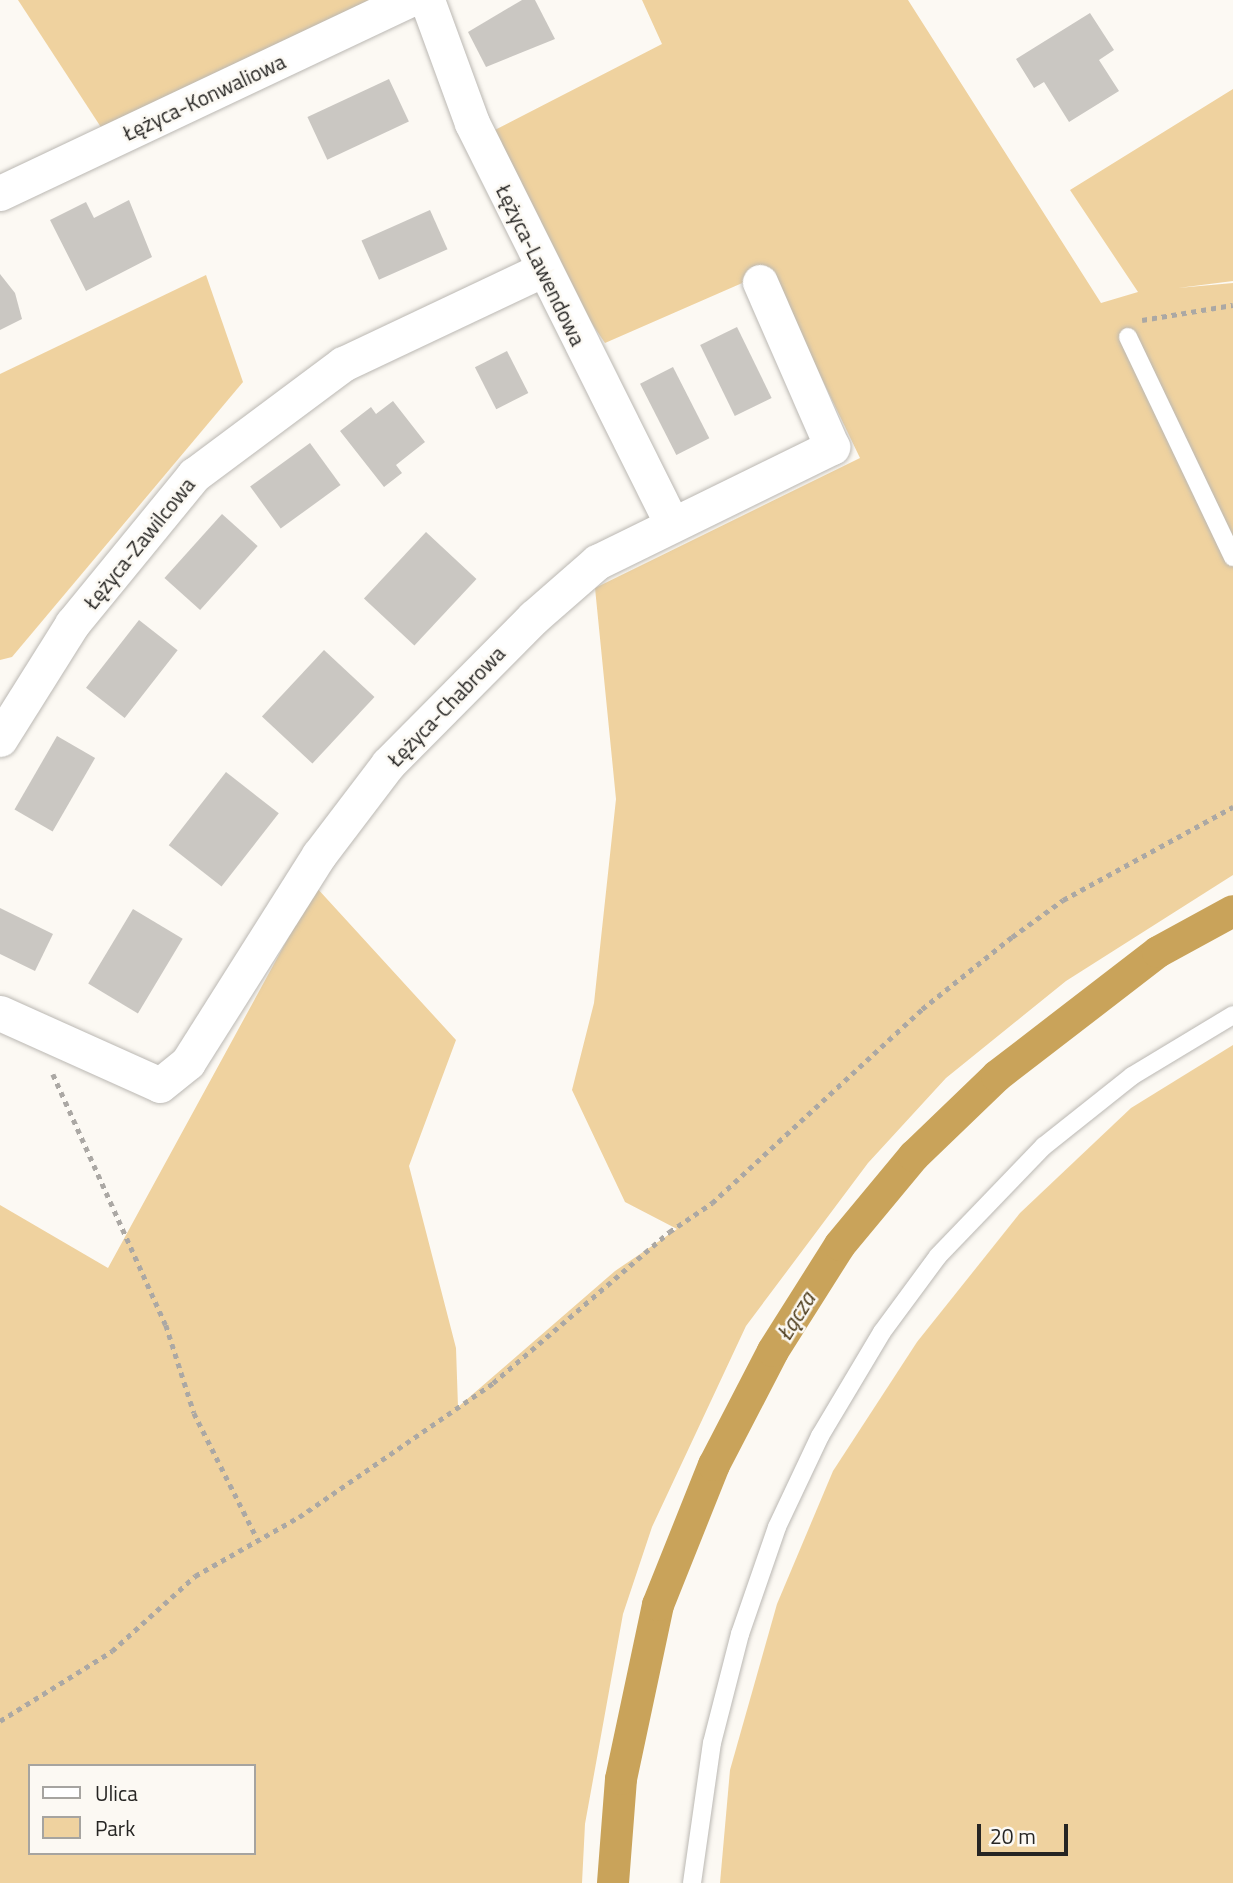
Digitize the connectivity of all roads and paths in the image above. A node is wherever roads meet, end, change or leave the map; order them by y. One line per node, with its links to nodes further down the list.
1 (408, 0): 3 (street, Łężyca-Konwaliowa)
2 (427, 0): 4 (street, Łężyca-Lawendowa)
3 (0, 193)
4 (542, 270): 8 (street, Łężyca-Lawendowa); 10 (street, Łężyca-Zawilcowa)
5 (760, 282): 8 (street, Łężyca-Chabrowa)
6 (1233, 304): 7 (path)
7 (1130, 330): 9 (lane)
8 (671, 523): 14 (street, Łężyca-Chabrowa)
9 (1233, 556)
10 (0, 739)
11 (1233, 807): 15 (path)
12 (0, 1013): 14 (street, Łężyca-Chabrowa)
13 (1233, 1015): 17 (lane)
14 (45, 1034): 15 (path)
15 (258, 1540): 16 (path)
16 (0, 1721)
17 (692, 1883)

